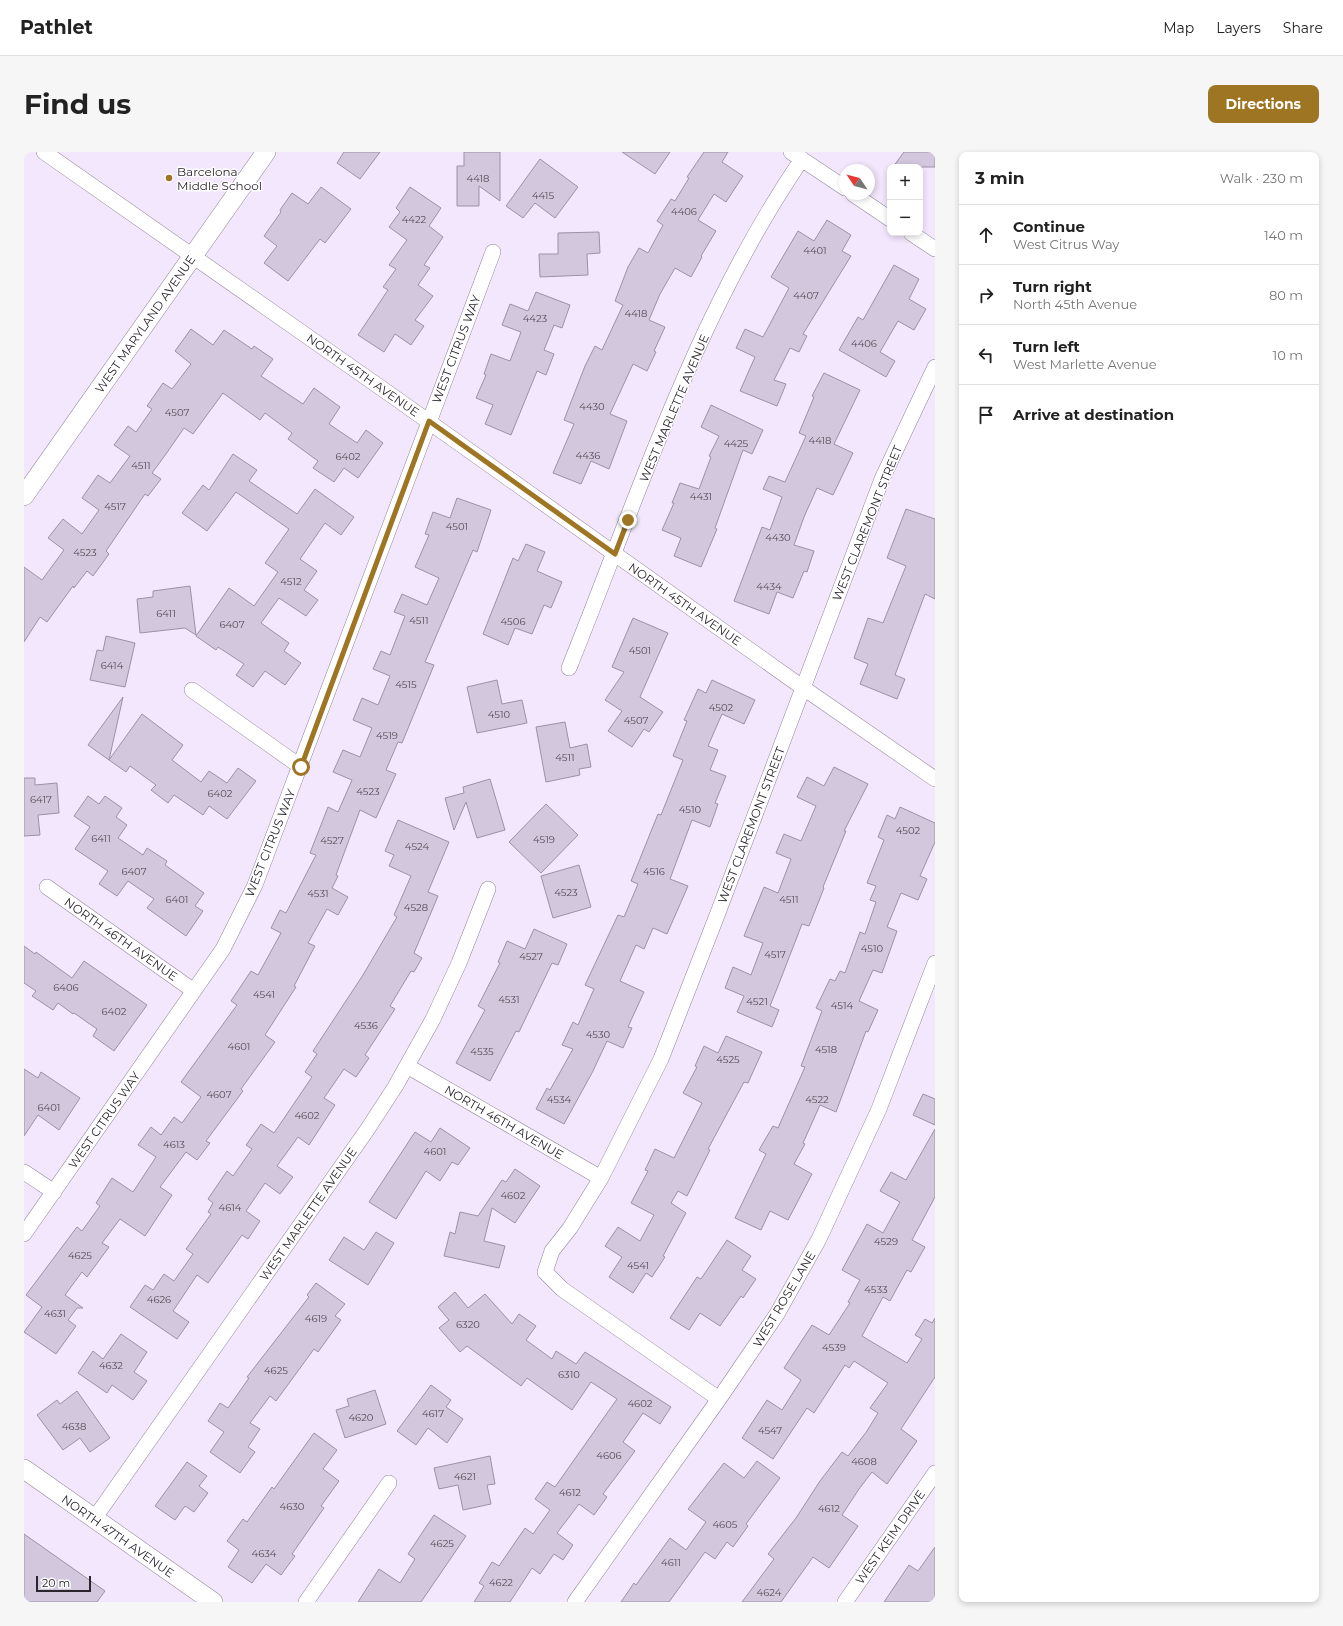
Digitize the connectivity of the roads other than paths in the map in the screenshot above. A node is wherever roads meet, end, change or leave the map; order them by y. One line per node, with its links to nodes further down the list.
1 (44, 152): 10 (street, NORTH 45TH AVENUE)
2 (266, 152): 10 (street, WEST MARYLAND AVENUE)
3 (796, 156): 4 (street); 14 (street, WEST MARLETTE AVENUE)
4 (839, 184)
5 (862, 200): 6 (street)
6 (887, 217)
7 (916, 236): 8 (street)
8 (935, 249)
9 (493, 252): 12 (street, WEST CITRUS WAY)
10 (193, 256): 12 (street, NORTH 45TH AVENUE); 13 (street, WEST MARYLAND AVENUE)
11 (935, 367): 16 (street, WEST CLAREMONT STREET)
12 (429, 421): 14 (street, NORTH 45TH AVENUE); 18 (street, WEST CITRUS WAY)
13 (24, 496)
14 (615, 554): 15 (street, WEST MARLETTE AVENUE); 16 (street, NORTH 45TH AVENUE)
15 (569, 668)
16 (802, 687): 19 (street, NORTH 45TH AVENUE); 26 (street, WEST CLAREMONT STREET)
17 (192, 690): 18 (street)
18 (301, 767): 23 (street, WEST CITRUS WAY)
19 (935, 779)
20 (47, 887): 23 (street, NORTH 46TH AVENUE)
21 (488, 889): 24 (street, WEST MARLETTE AVENUE)
22 (935, 963): 29 (street, WEST ROSE LANE)
23 (194, 991): 27 (street, WEST CITRUS WAY)
24 (407, 1066): 26 (street, NORTH 46TH AVENUE); 33 (street, WEST MARLETTE AVENUE)
25 (24, 1172): 27 (street)
26 (601, 1178): 29 (street, WEST CLAREMONT STREET)
27 (54, 1192): 28 (street, WEST CITRUS WAY)
28 (24, 1234)
29 (719, 1399): 36 (street, WEST ROSE LANE)
30 (24, 1469): 33 (street, NORTH 47TH AVENUE)
31 (935, 1473): 37 (street, WEST KEIM DRIVE)
32 (389, 1484): 35 (street)
33 (94, 1519): 34 (street, NORTH 47TH AVENUE)
34 (213, 1602)
35 (306, 1602)
36 (575, 1602)
37 (845, 1602)

